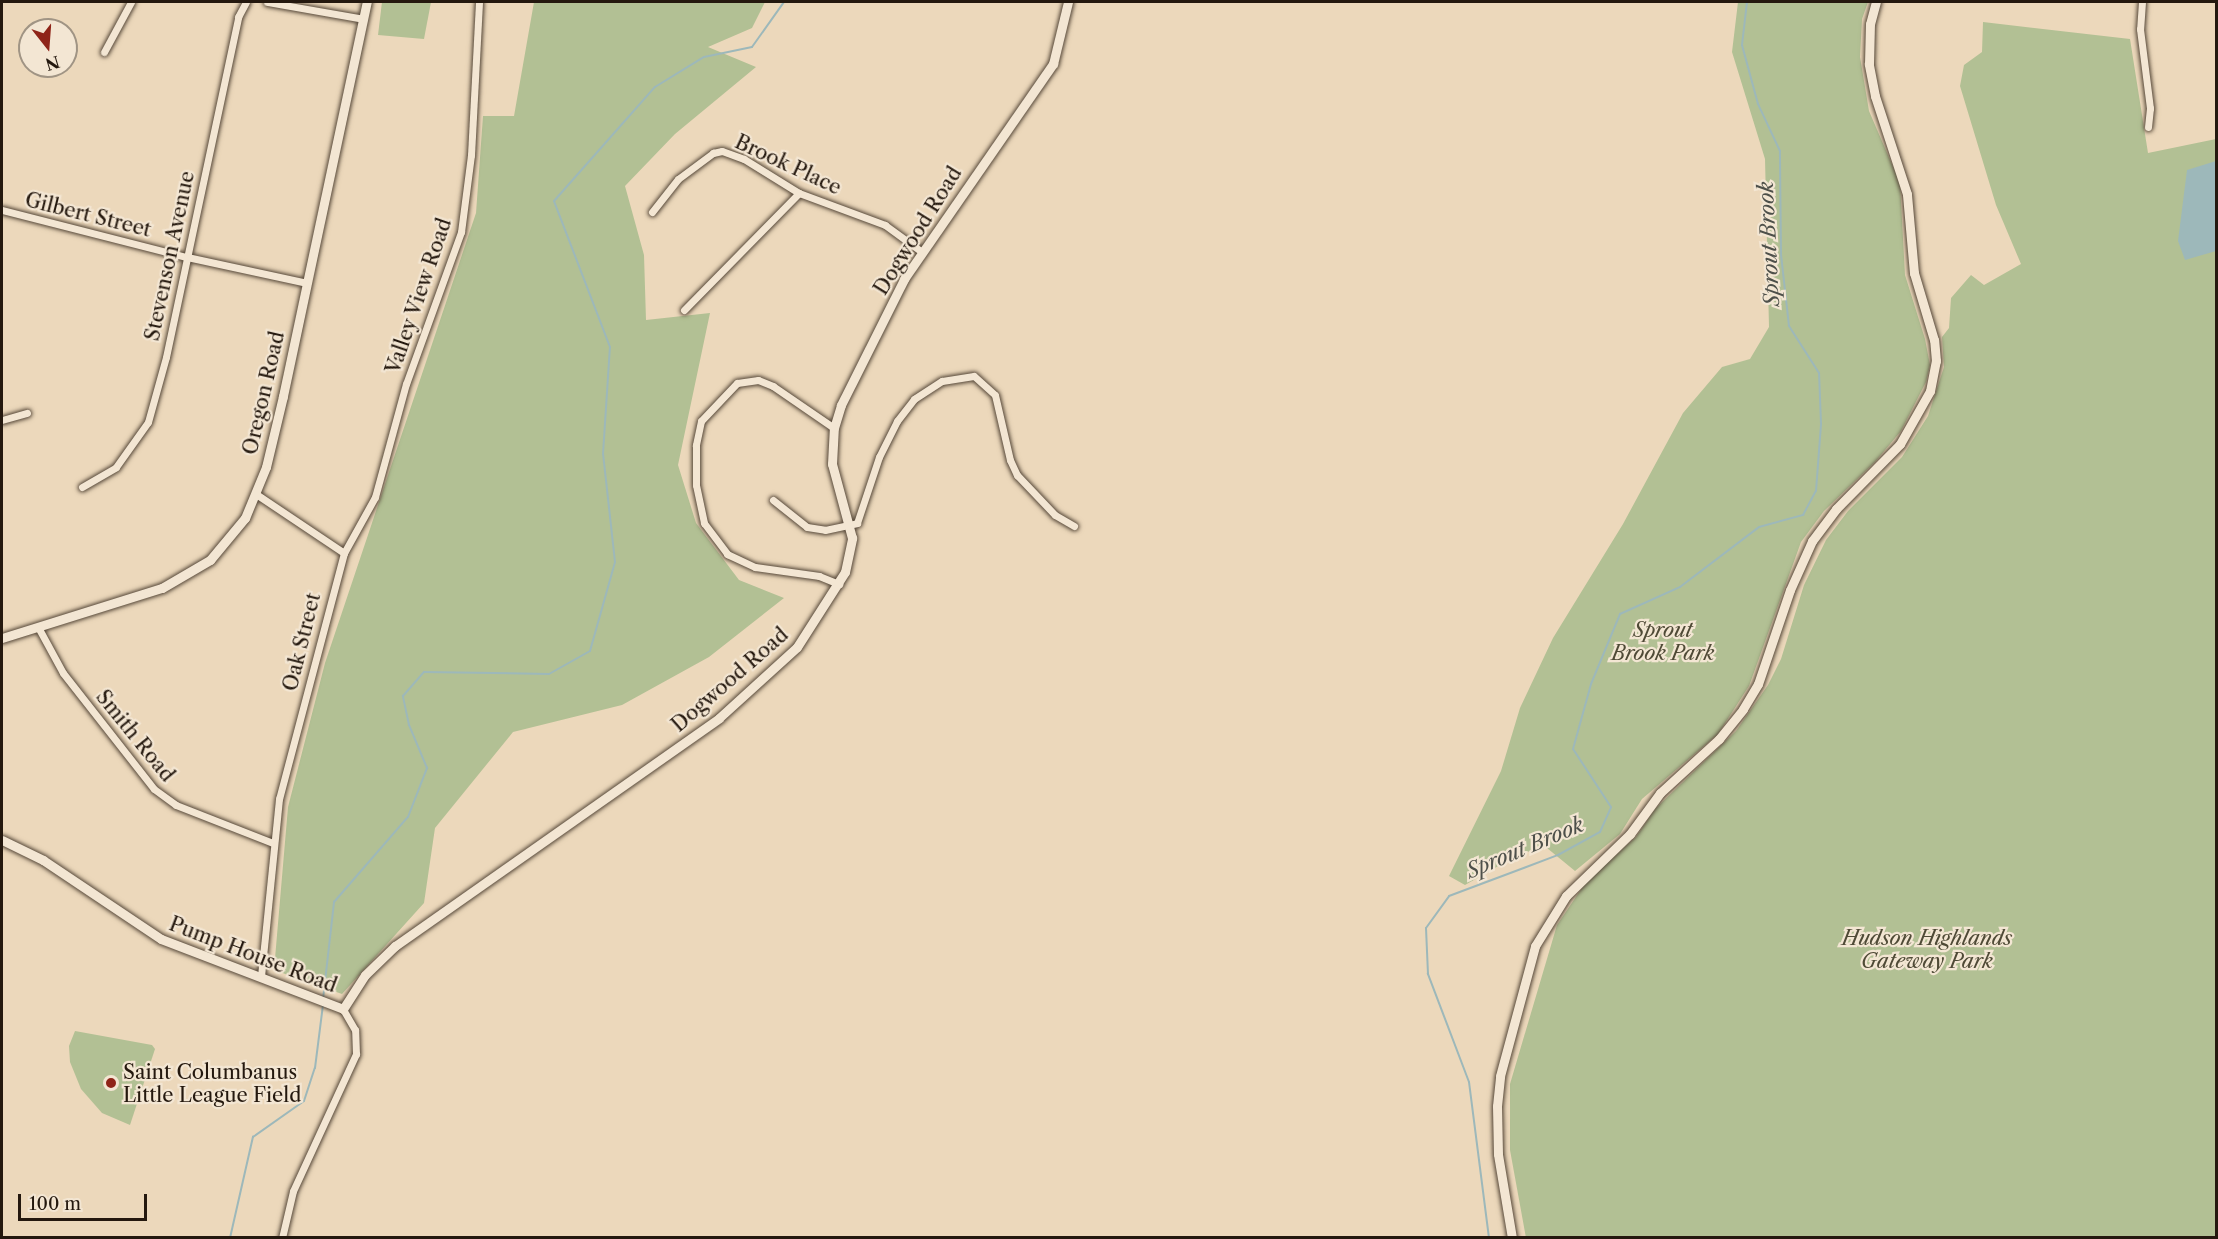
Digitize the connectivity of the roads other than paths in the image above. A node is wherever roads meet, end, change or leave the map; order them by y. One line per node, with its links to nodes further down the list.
1 (131, 2): 11 (street)
2 (243, 2): 17 (street, Stevenson Avenue)
3 (267, 2): 4 (street)
4 (282, 2): 10 (street)
5 (367, 2): 10 (street, Oregon Road)
6 (479, 2): 28 (street, Valley View Road)
7 (1068, 2): 16 (street, Dogwood Road)
8 (1876, 2): 37 (street)
9 (2142, 2): 12 (street)
10 (364, 19): 18 (street, Oregon Road)
11 (104, 52)
12 (2148, 127)
13 (799, 193): 15 (street, Brook Place); 16 (street, Brook Place); 19 (street)
14 (2, 210): 17 (street, Gilbert Street)
15 (652, 212)
16 (922, 252): 22 (street, Dogwood Road)
17 (187, 257): 18 (street, Gilbert Street); 23 (street, Stevenson Avenue)
18 (307, 283): 24 (street, Oregon Road)
19 (684, 310)
20 (27, 413): 21 (street)
21 (2, 420)
22 (834, 428): 27 (street, Dogwood Road); 29 (street)
23 (82, 487)
24 (256, 494): 28 (street); 30 (street, Oregon Road)
25 (773, 500): 27 (street)
26 (1074, 526): 27 (street)
27 (848, 527): 29 (street, Dogwood Road)
28 (344, 553): 33 (street, Oak Street)
29 (839, 584): 35 (street, Dogwood Road)
30 (38, 627): 31 (street, Oregon Road); 33 (street, Smith Road)
31 (2, 638)
32 (2, 840): 34 (street, Pump House Road)
33 (273, 843): 34 (street)
34 (261, 975): 35 (street, Pump House Road)
35 (343, 1009): 36 (street, Pump House Road)
36 (282, 1238)
37 (1512, 1238)

